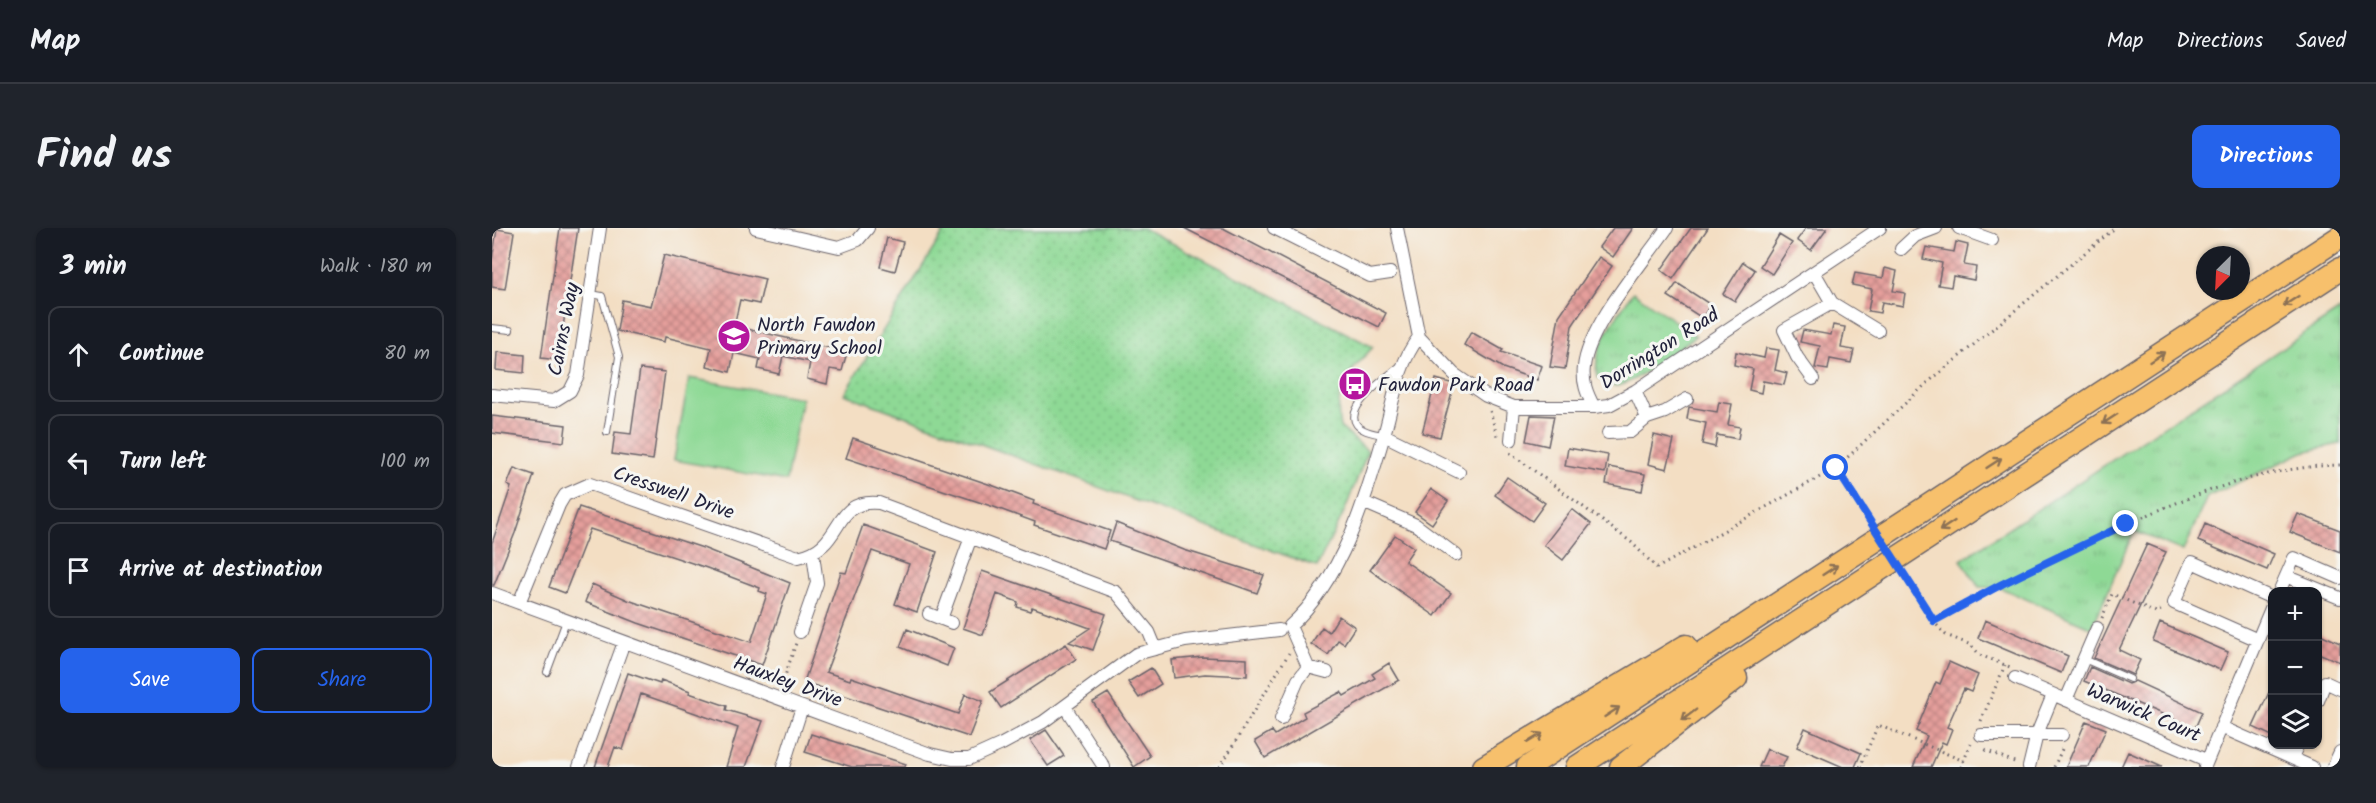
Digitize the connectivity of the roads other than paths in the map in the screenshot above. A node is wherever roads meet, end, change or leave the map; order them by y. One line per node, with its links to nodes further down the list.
1 (600, 228): 16 (street, Cairns Way)
2 (756, 228): 3 (street)
3 (868, 228)
4 (1274, 228): 15 (street)
5 (1397, 228): 21 (street)
6 (1667, 228): 28 (street)
7 (1881, 228): 14 (street, Dorrington Road)
8 (1936, 228): 12 (street)
9 (1959, 228): 11 (street)
10 (2340, 237): 45 (highway, one-way to 10)
11 (1992, 240)
12 (1901, 249)
13 (2340, 269): 50 (highway, one-way to 50)
14 (1814, 272): 17 (street); 24 (street, Dorrington Road)
15 (1390, 273)
16 (591, 294): 25 (street, Cairns Way); 30 (lane)
17 (1832, 303): 20 (street); 23 (street)
18 (492, 328): 19 (lane)
19 (510, 330)
20 (1878, 332)
21 (1419, 337): 22 (street); 27 (street, Dorrington Road)
22 (1402, 365): 32 (street); 32 (lane)
23 (1813, 379)
24 (1635, 391): 28 (street, Dorrington Road); 29 (street)
25 (492, 395)
26 (1687, 399): 29 (street)
27 (1514, 407): 28 (street, Dorrington Road); 33 (street)
28 (1594, 407)
29 (1647, 418): 31 (street)
30 (607, 432)
31 (1608, 433)
32 (1384, 435): 34 (street); 35 (street)
33 (1512, 440)
34 (1459, 472)
35 (1363, 502): 38 (street); 51 (street)
36 (971, 537): 37 (street); 47 (street); 56 (street)
37 (813, 554): 46 (street, Cresswell Drive); 53 (street)
38 (1456, 555)
39 (2286, 576): 40 (street); 41 (street); 44 (street)
40 (2340, 578)
41 (2281, 587)
42 (492, 593): 46 (street, Hauxley Drive)
43 (2268, 596): 54 (street)
44 (2340, 598)
45 (1781, 602): 84 (highway, one-way to 45); 85 (highway, one-way to 45)
46 (519, 603): 49 (street, Hauxley Drive)
47 (928, 615)
48 (2268, 616): 54 (street)
49 (566, 621): 55 (street, Hauxley Drive); 59 (lane)
50 (1798, 623): 86 (highway); 87 (highway, one-way to 87)
51 (1284, 628): 56 (street, Hauxley Drive); 58 (street)
52 (2097, 628): 57 (street, Warwick Court)
53 (800, 632)
54 (2258, 640): 70 (street)
55 (624, 642): 67 (street, Hauxley Drive); 80 (street)
56 (1156, 649): 68 (street, Hauxley Drive)
57 (2084, 659): 62 (lane); 66 (street, Warwick Court)
58 (1308, 667): 60 (street); 69 (street)
59 (547, 672)
60 (1327, 672)
61 (2015, 678): 64 (street, Warwick Court)
62 (2130, 679)
63 (2340, 689): 65 (street)
64 (2053, 695): 66 (street, Warwick Court); 72 (street)
65 (2320, 695)
66 (2066, 700): 78 (street, Warwick Court)
67 (802, 707): 76 (street, Hauxley Drive); 81 (street)
68 (1065, 707): 76 (street, Hauxley Drive); 83 (street)
69 (1281, 719)
70 (2220, 727): 77 (street); 78 (street)
71 (1978, 732): 72 (street)
72 (2037, 734): 73 (street); 79 (street)
73 (2062, 735)
74 (2296, 749): 77 (street)
75 (2340, 752): 89 (street)
76 (930, 754): 82 (street)
77 (2292, 758): 88 (street)
78 (2206, 764)
79 (2023, 765)
80 (579, 767)
81 (783, 767)
82 (926, 767)
83 (1104, 767)
84 (1484, 767)
85 (1528, 767)
86 (1577, 767)
87 (1621, 767)
88 (2312, 767)
89 (2333, 767)

